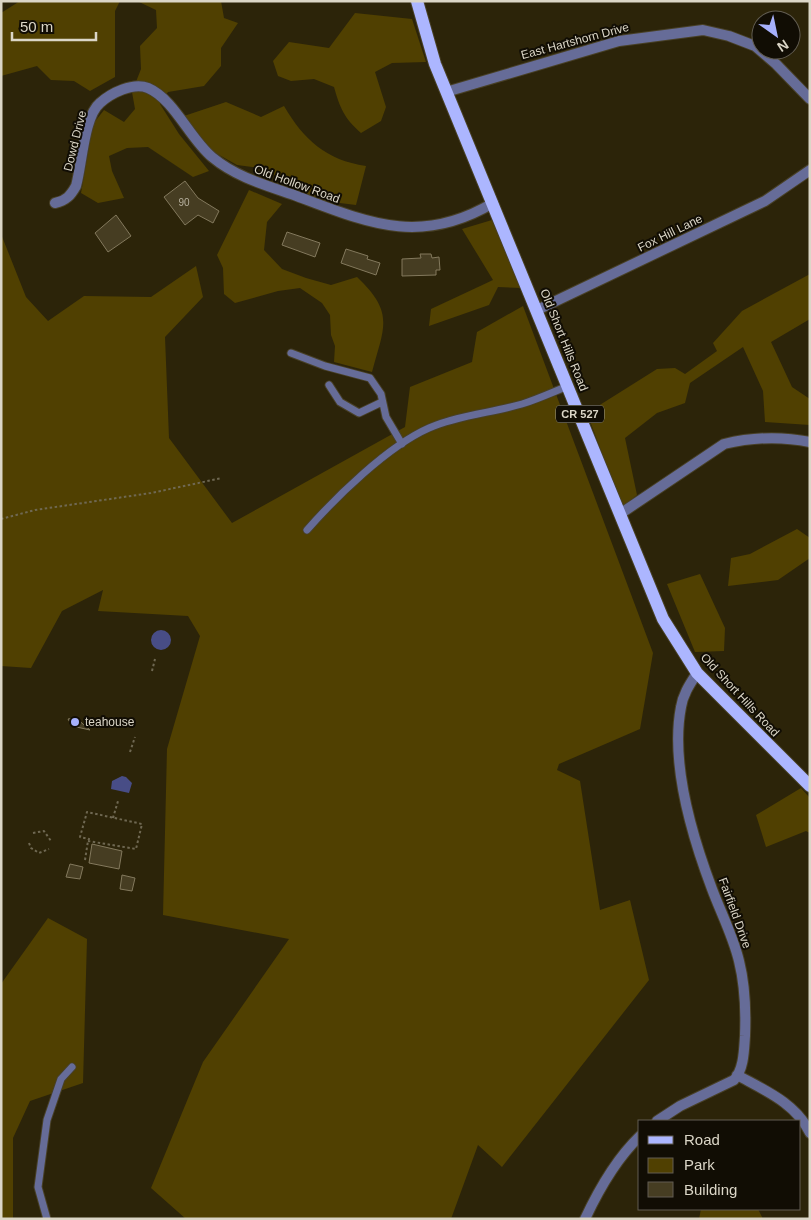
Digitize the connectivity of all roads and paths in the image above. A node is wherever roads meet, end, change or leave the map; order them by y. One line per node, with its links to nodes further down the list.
1 (417, 1): 3 (main road, Old Short Hills Road / CR 527)
2 (125, 89): 6 (street, Dowd Drive); 7 (street, Old Hollow Road)
3 (446, 92): 4 (street, East Hartshorn Drive); 7 (main road, Old Short Hills Road / CR 527)
4 (810, 99)
5 (810, 170): 8 (street, Fox Hill Lane)
6 (55, 203)
7 (492, 203): 8 (main road, Old Short Hills Road / CR 527)
8 (537, 310): 11 (main road, Old Short Hills Road / CR 527)
9 (291, 353): 12 (lane)
10 (329, 385): 12 (lane)
11 (568, 386): 14 (lane); 16 (main road, Old Short Hills Road / CR 527)
12 (382, 402): 14 (lane)
13 (810, 442): 16 (street)
14 (402, 444): 18 (lane)
15 (222, 478): 17 (path)
16 (620, 514): 21 (main road, Old Short Hills Road / CR 527)
17 (1, 519)
18 (306, 530)
19 (155, 659): 20 (path)
20 (152, 670)
21 (697, 673): 24 (main road, Old Short Hills Road / CR 527); 34 (street, Fairfield Drive)
22 (135, 737): 23 (path)
23 (130, 752)
24 (810, 786)
25 (118, 801): 26 (path)
26 (113, 818): 29 (path); 29 (path)
27 (33, 834): 28 (path)
28 (52, 841)
29 (88, 841): 32 (path)
30 (29, 843): 31 (path)
31 (49, 849)
32 (85, 860)
33 (72, 1067): 38 (lane)
34 (738, 1076): 35 (street); 36 (street)
35 (659, 1120)
36 (810, 1133)
37 (638, 1138): 39 (street)
38 (47, 1219)
39 (585, 1219)

